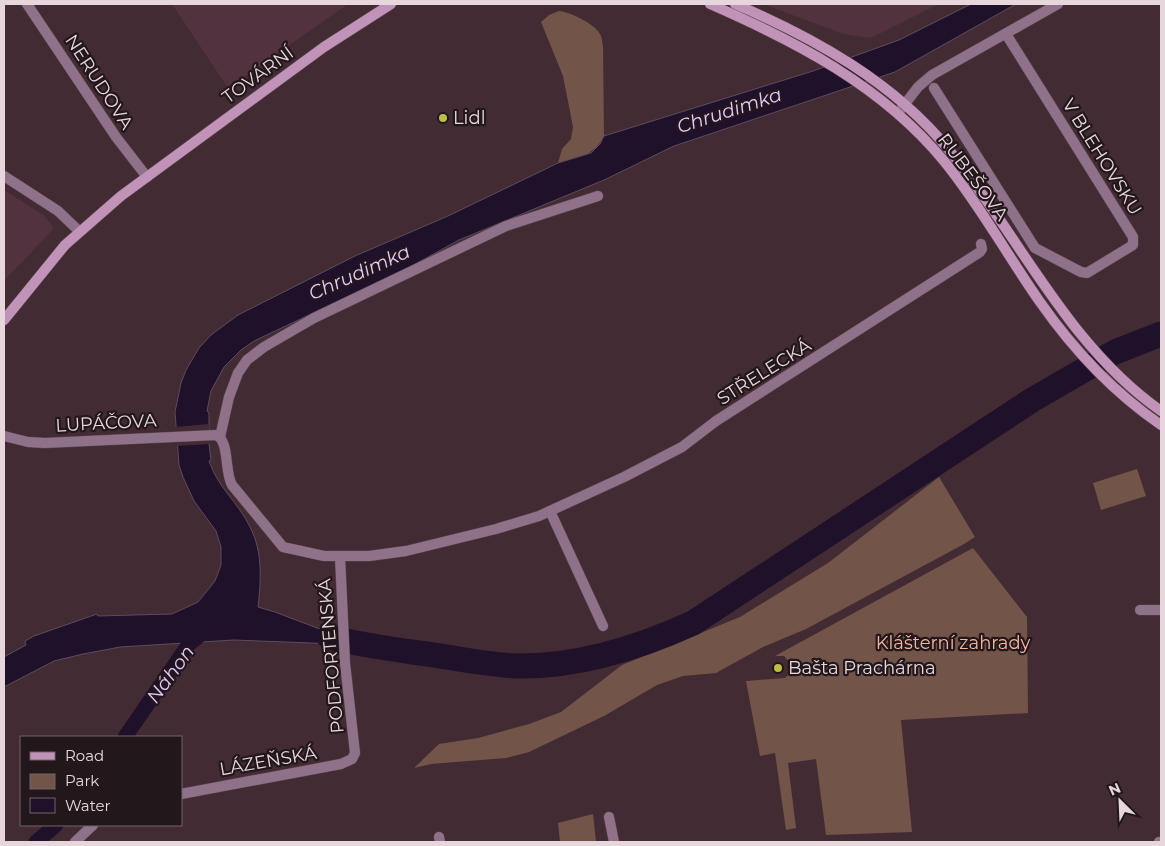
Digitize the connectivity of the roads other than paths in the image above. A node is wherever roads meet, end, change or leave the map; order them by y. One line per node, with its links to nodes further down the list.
1 (27, 4): 11 (street, NERUDOVA)
2 (391, 4): 11 (street, TOVÁRNÍ)
3 (710, 4): 9 (street, RUBEŠOVA)
4 (735, 4): 8 (street, RUBEŠOVA)
5 (1058, 4): 6 (street)
6 (1006, 34): 7 (street, V BLEHOVSKU); 8 (street)
7 (934, 88)
8 (905, 104): 9 (street); 16 (street, RUBEŠOVA)
9 (898, 113): 17 (street, RUBEŠOVA)
10 (4, 176): 13 (street)
11 (147, 177): 13 (street, TOVÁRNÍ)
12 (598, 196): 19 (street)
13 (80, 231): 15 (street, TOVÁRNÍ)
14 (981, 244): 20 (street, STŘELECKÁ)
15 (4, 320)
16 (1161, 410)
17 (1161, 425)
18 (4, 436): 19 (street, LUPÁČOVA)
19 (215, 436): 21 (street, STŘELECKÁ)
20 (550, 511): 21 (street, STŘELECKÁ); 24 (street)
21 (340, 557): 25 (street, PODFORTENSKÁ)
22 (1140, 610): 23 (street)
23 (1161, 610)
24 (603, 626)
25 (355, 752): 26 (street, LÁZEŇSKÁ)
26 (182, 794)
27 (609, 818): 30 (street)
28 (92, 826): 29 (street)
29 (75, 842)
30 (614, 842)

